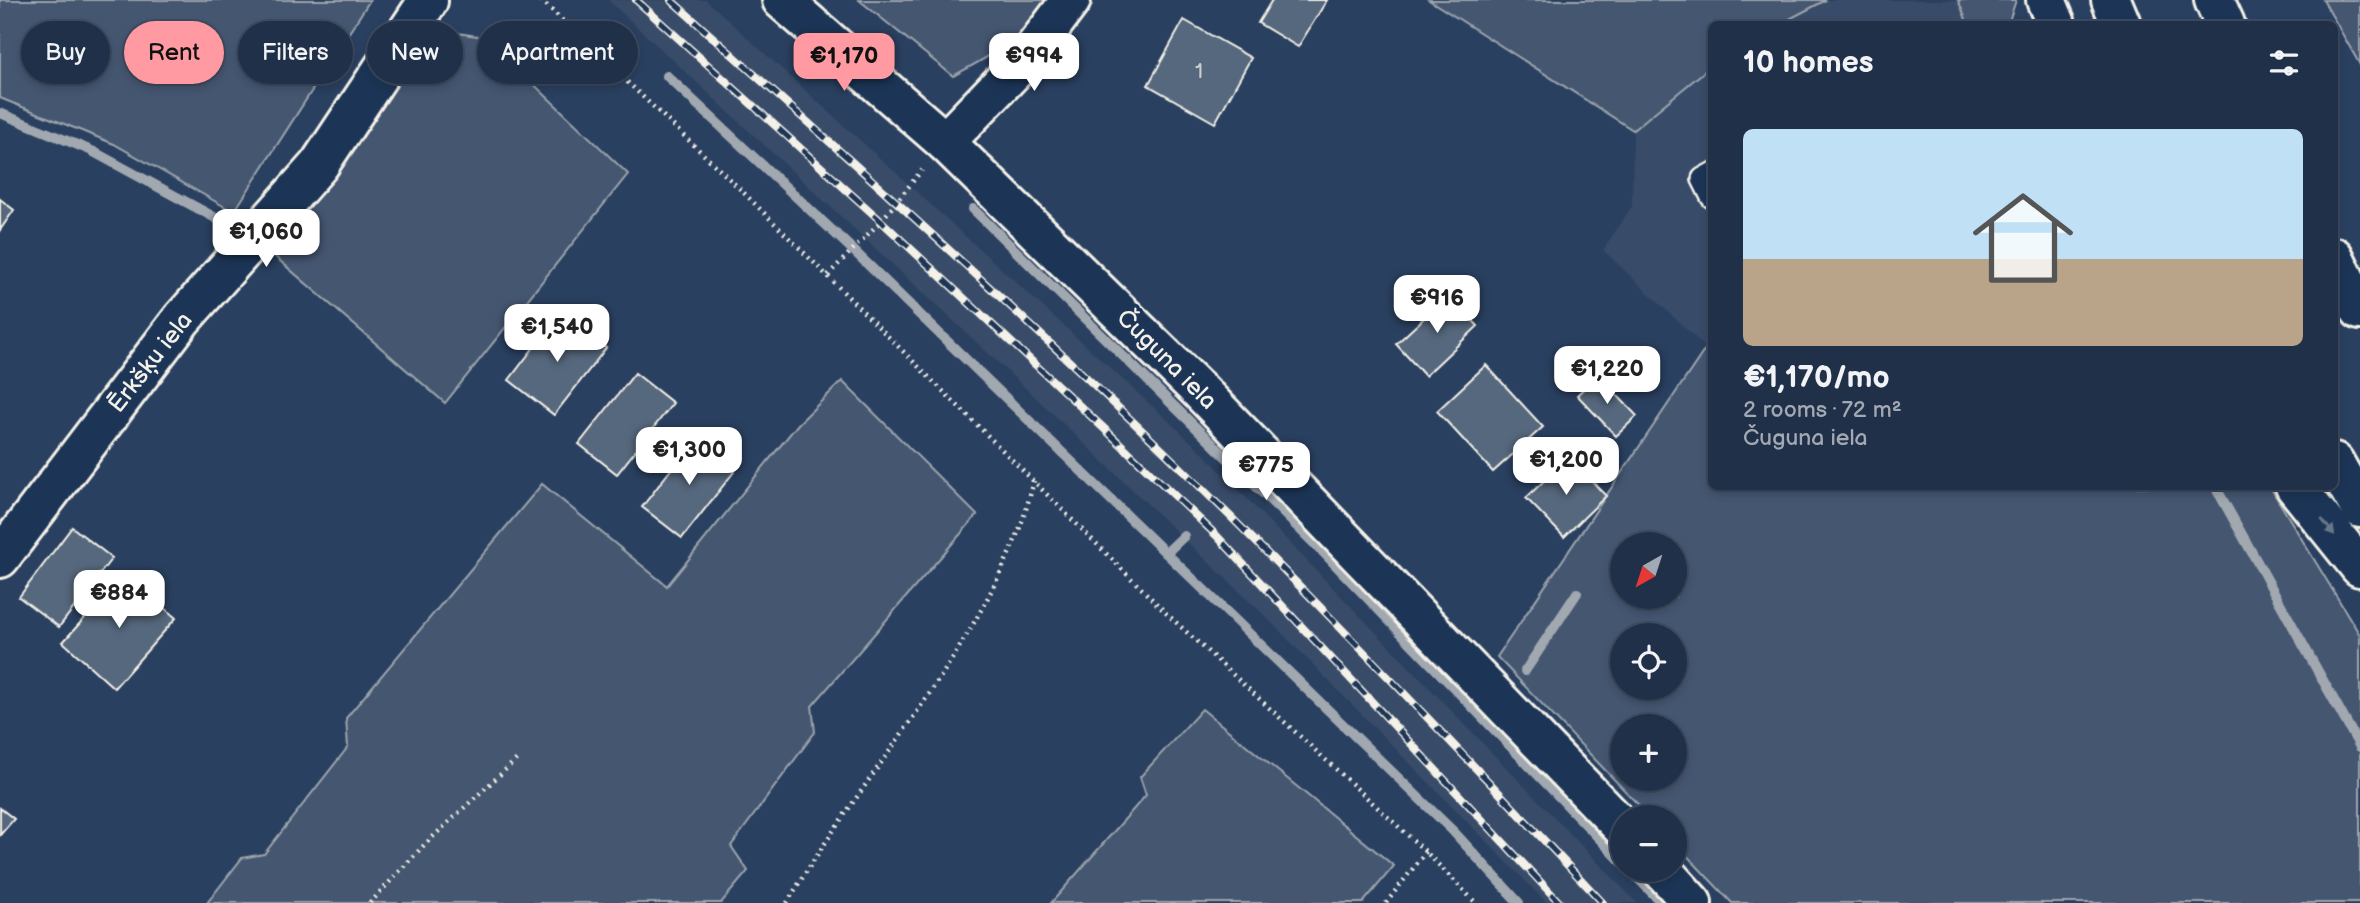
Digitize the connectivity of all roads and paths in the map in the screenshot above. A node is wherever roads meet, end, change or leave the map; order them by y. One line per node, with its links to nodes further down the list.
1 (429, 0): 19 (main road, Ērkšķu iela)
2 (541, 0): 13 (path)
3 (782, 0): 11 (main road, Čuguna iela)
4 (1071, 0): 11 (main road)
5 (2046, 0): 8 (main road)
6 (2111, 0): 9 (main road)
7 (2214, 0): 10 (main road)
8 (2055, 21)
9 (2121, 21)
10 (2224, 21)
11 (945, 142): 13 (path); 22 (main road, Čuguna iela)
12 (2338, 265): 14 (main road)
13 (828, 276): 16 (path)
14 (2360, 310)
15 (2338, 469): 18 (main road)
16 (1034, 481): 23 (path); 26 (path)
17 (2298, 490): 20 (main road, one-way to 20)
18 (2360, 508)
19 (0, 558)
20 (2360, 567)
21 (518, 758): 25 (path)
22 (1610, 815)
23 (1426, 852): 27 (path); 28 (path)
24 (1673, 882): 29 (main road)
25 (370, 903)
26 (787, 903)
27 (1386, 903)
28 (1476, 903)
29 (1692, 903)

